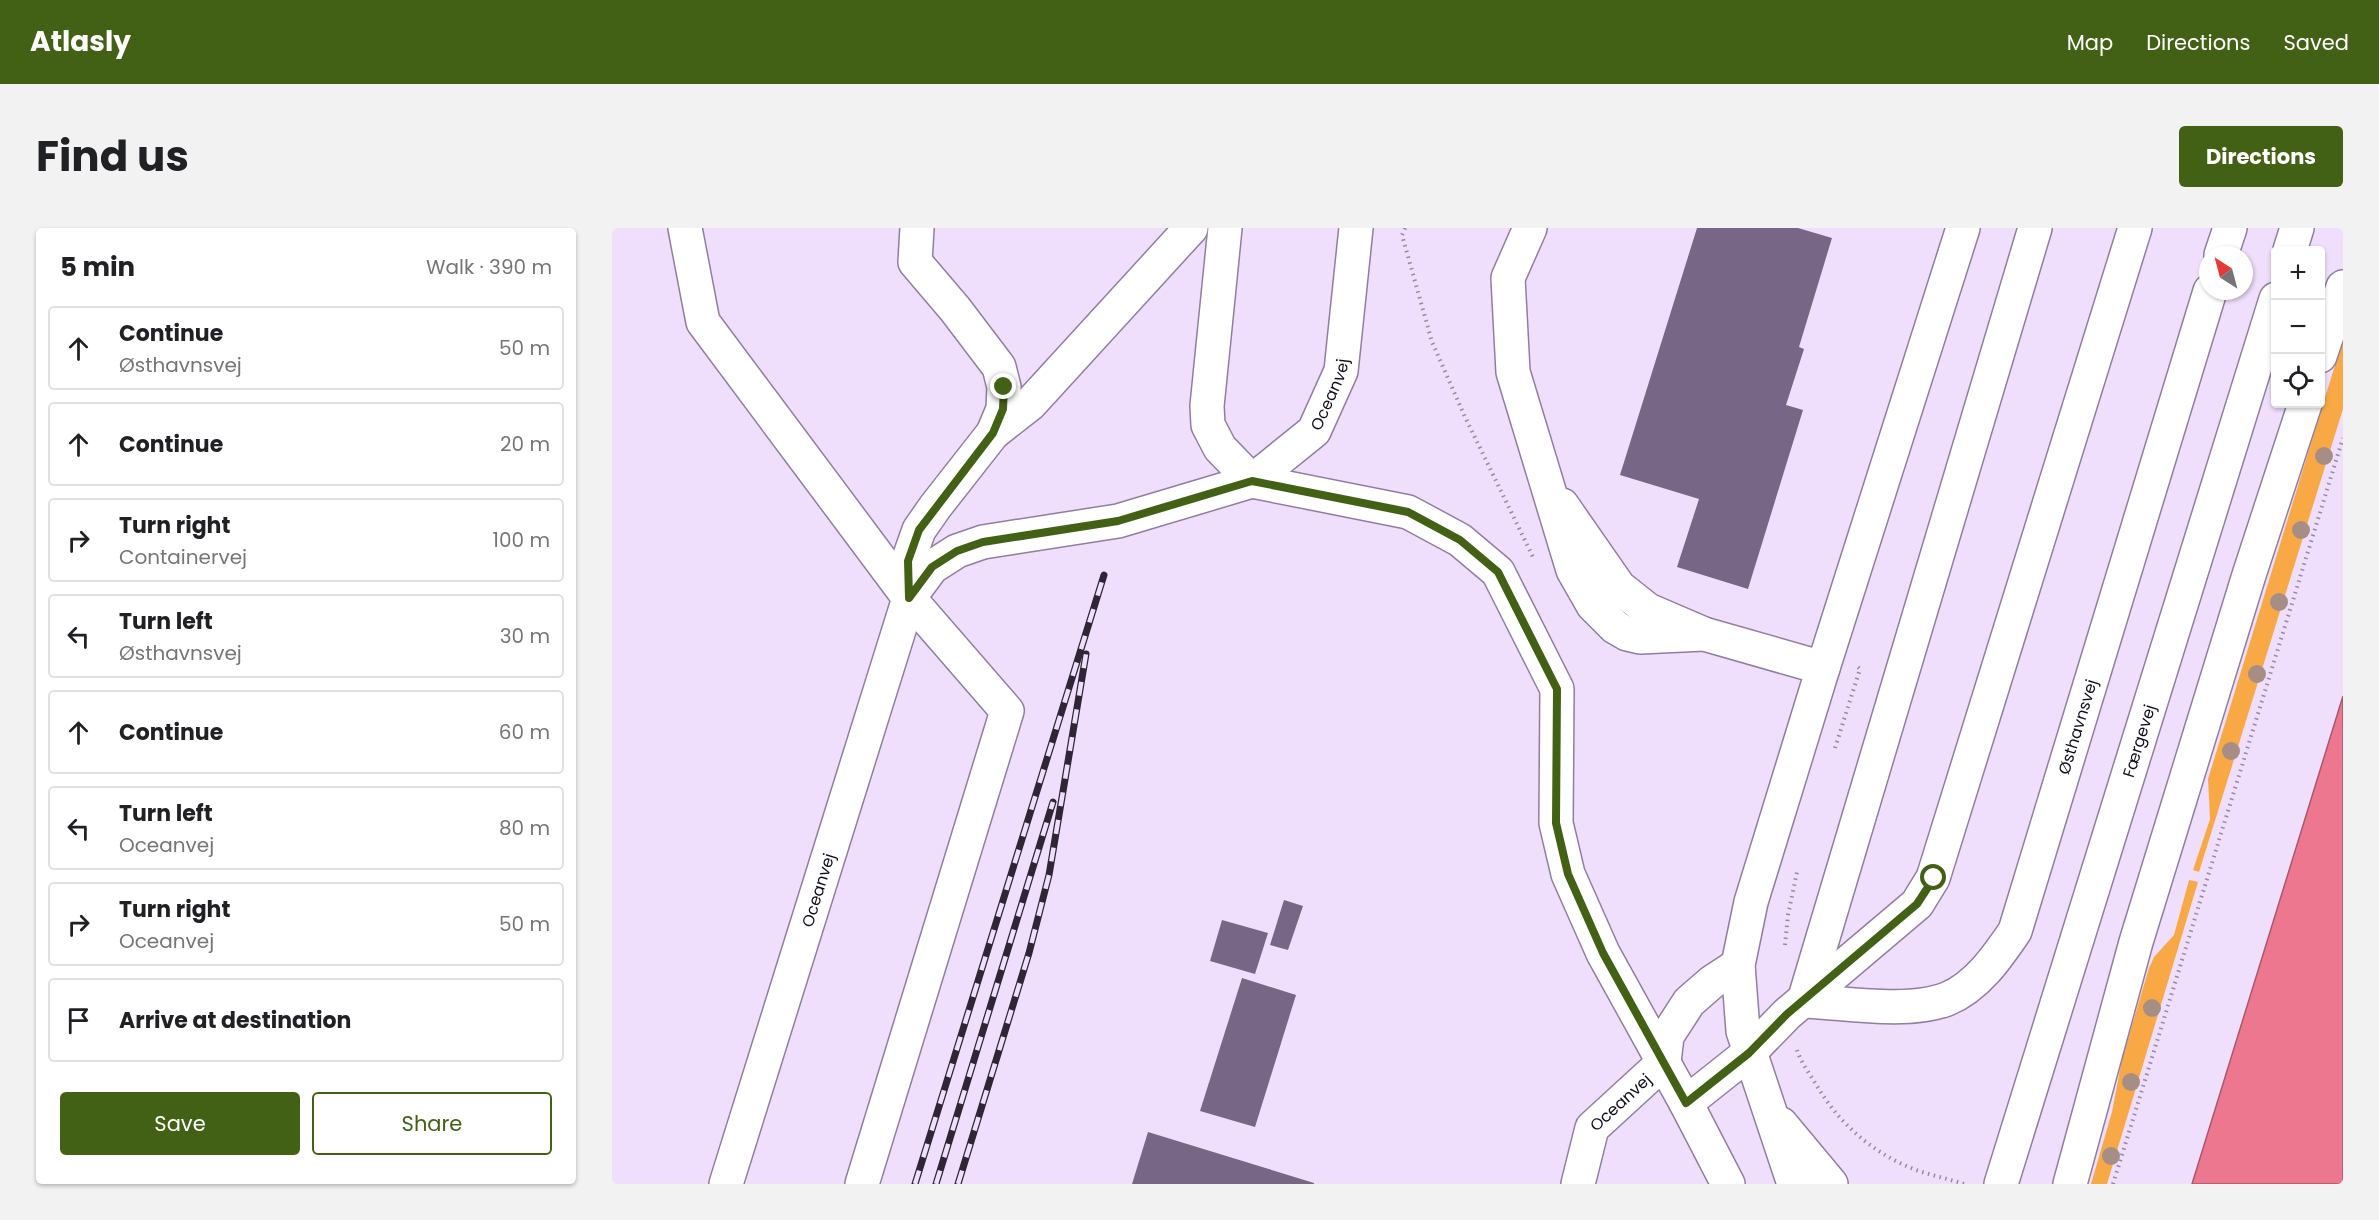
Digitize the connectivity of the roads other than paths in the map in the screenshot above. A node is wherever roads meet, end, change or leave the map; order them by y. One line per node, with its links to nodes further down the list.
1 (685, 228): 21 (street)
2 (917, 228): 19 (street, Oceanvej)
3 (1191, 228): 19 (street, Oceanvej)
4 (1225, 228): 20 (street)
5 (1356, 228): 20 (street, Oceanvej)
6 (1530, 228): 22 (street)
7 (1963, 228): 22 (street)
8 (2035, 228): 24 (street)
9 (2135, 228): 24 (street)
10 (2230, 228): 12 (street)
11 (2297, 228): 13 (street)
12 (2225, 246)
13 (2291, 246)
14 (2343, 287): 17 (street)
15 (2208, 300): 24 (street, Østhavnsvej)
16 (2276, 300): 35 (street, Færgevej)
17 (2321, 354)
18 (2304, 408): 36 (street)
19 (993, 433): 21 (street, Oceanvej)
20 (1252, 481): 21 (street, Oceanvej); 26 (street)
21 (909, 598): 29 (street, Oceanvej); 30 (street)
22 (1823, 668): 23 (street)
23 (1738, 965): 25 (street); 26 (street)
24 (1804, 1001): 25 (street)
25 (1749, 1053): 27 (street); 28 (street)
26 (1664, 1062): 27 (street); 31 (street, Oceanvej)
27 (1686, 1103): 32 (street)
28 (1770, 1111): 33 (street); 34 (street)
29 (726, 1184)
30 (862, 1184)
31 (1578, 1184)
32 (1728, 1184)
33 (1794, 1184)
34 (1831, 1184)
35 (2001, 1184)
36 (2070, 1184)

